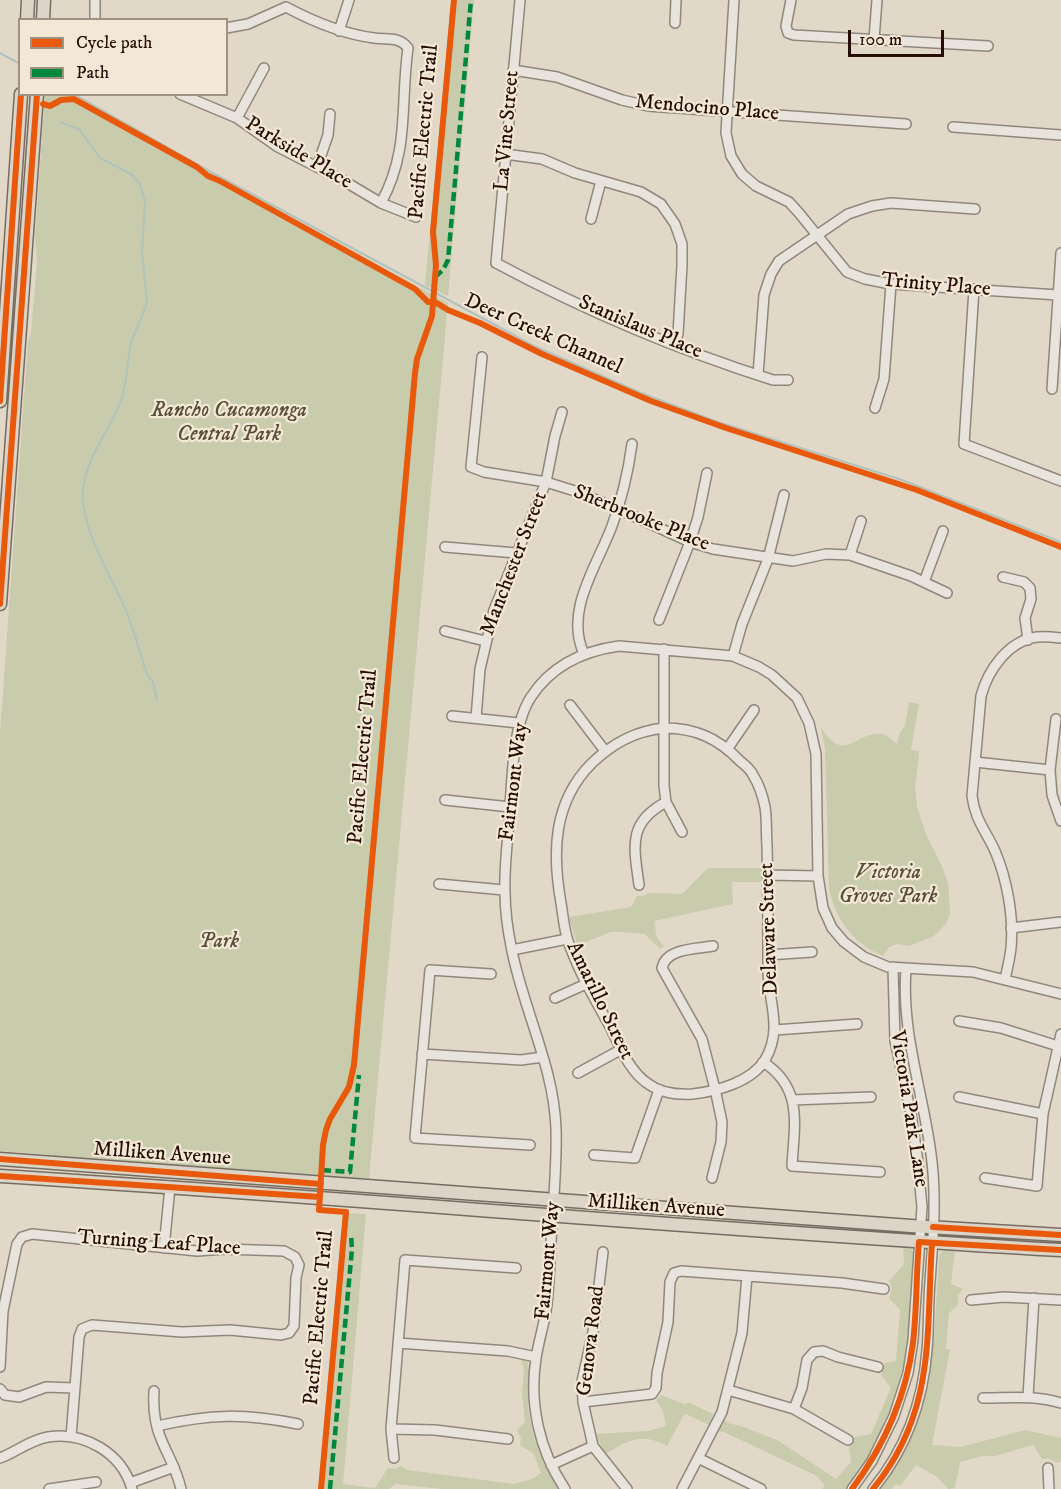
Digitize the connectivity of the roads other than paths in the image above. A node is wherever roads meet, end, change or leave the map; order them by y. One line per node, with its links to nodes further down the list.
1 (28, 0): 11 (main road)
2 (44, 0): 12 (main road)
3 (95, 0): 13 (street)
4 (349, 0): 16 (street)
5 (520, 0): 20 (street, La Vine Street)
6 (676, 0): 14 (street)
7 (734, 0): 24 (street, Trinity Place)
8 (782, 0): 9 (street)
9 (791, 0): 17 (street)
10 (877, 0): 17 (street)
11 (27, 18)
12 (42, 18)
13 (95, 18)
14 (675, 23)
15 (228, 28): 16 (street)
16 (339, 31): 33 (street)
17 (874, 39): 18 (street)
18 (988, 46)
19 (264, 68): 26 (street)
20 (513, 70): 24 (street, Mendocino Place); 30 (street, La Vine Street)
21 (21, 96): 43 (main road)
22 (37, 96): 44 (main road)
23 (185, 96): 26 (street, Parkside Place)
24 (727, 112): 27 (street, Mendocino Place); 37 (street, Trinity Place)
25 (330, 114): 31 (street)
26 (237, 118): 31 (street, Parkside Place)
27 (906, 124)
28 (953, 127): 29 (street)
29 (1061, 135)
30 (505, 154): 32 (street); 39 (street, La Vine Street)
31 (317, 167): 33 (street, Parkside Place)
32 (602, 181): 36 (street); 45 (street)
33 (381, 203): 35 (street, Parkside Place)
34 (975, 209): 37 (street)
35 (416, 217)
36 (591, 219)
37 (816, 234): 40 (street, Trinity Place); 47 (street)
38 (1061, 253): 42 (street)
39 (496, 263): 45 (street, Stanislaus Place)
40 (891, 284): 41 (street, Trinity Place); 51 (street)
41 (974, 289): 42 (street, Trinity Place); 55 (street)
42 (1058, 295): 49 (street)
43 (3, 320): 44 (street); 50 (main road)
44 (20, 321): 69 (main road)
45 (674, 345): 47 (street, Stanislaus Place)
46 (482, 357): 56 (street, Sherbrooke Place)
47 (758, 375): 48 (street, Stanislaus Place)
48 (788, 380)
49 (1052, 389)
50 (0, 401)
51 (875, 408)
52 (562, 412): 56 (street, Manchester Street)
53 (632, 444): 58 (street)
54 (707, 473): 61 (street)
55 (1061, 481)
56 (546, 482): 58 (street, Sherbrooke Place); 63 (street, Manchester Street)
57 (784, 495): 65 (street)
58 (618, 508): 61 (street, Sherbrooke Place); 76 (street)
59 (861, 521): 64 (street)
60 (943, 531): 67 (street)
61 (690, 542): 65 (street, Sherbrooke Place); 70 (street)
62 (445, 547): 63 (street)
63 (516, 553): 74 (street, Manchester Street)
64 (850, 555): 65 (street, Sherbrooke Place); 67 (street, Sherbrooke Place)
65 (768, 559): 77 (street)
66 (1003, 577): 73 (street)
67 (924, 582): 68 (street, Sherbrooke Place)
68 (947, 593)
69 (0, 604)
70 (659, 620)
71 (446, 631): 74 (street)
72 (1061, 638): 73 (street)
73 (1028, 640): 87 (street)
74 (485, 641): 81 (street, Manchester Street)
75 (664, 649): 76 (street, Fairmont Way); 77 (street, Fairmont Way); 84 (street)
76 (584, 654): 83 (street, Fairmont Way)
77 (733, 656): 95 (street, Fairmont Way)
78 (570, 705): 86 (street)
79 (754, 710): 85 (street)
80 (452, 716): 81 (street)
81 (476, 718): 83 (street)
82 (1056, 719): 88 (street)
83 (519, 723): 91 (street, Fairmont Way)
84 (664, 728): 85 (street, Delaware Street); 86 (street, Amarillo Street); 90 (street)
85 (728, 748): 94 (street, Delaware Street)
86 (605, 750): 101 (street, Amarillo Street)
87 (975, 762): 88 (street); 100 (street)
88 (1050, 770): 92 (street)
89 (445, 800): 91 (street)
90 (666, 802): 93 (street); 97 (street)
91 (510, 807): 98 (street, Fairmont Way)
92 (1061, 821)
93 (682, 832)
94 (768, 875): 95 (street); 105 (street, Delaware Street)
95 (819, 876): 106 (street, Fairmont Way)
96 (439, 884): 98 (street)
97 (639, 885)
98 (504, 890): 103 (street, Fairmont Way)
99 (1061, 922): 100 (street)
100 (1011, 928): 109 (street)
101 (567, 939): 103 (street); 110 (street, Amarillo Street)
102 (713, 946): 123 (street)
103 (512, 950): 120 (street, Fairmont Way)
104 (812, 952): 105 (street)
105 (768, 954): 115 (street, Delaware Street)
106 (893, 967): 107 (street, Fairmont Way); 139 (street, Victoria Park Lane)
107 (906, 969): 109 (street, Fairmont Way); 139 (street, Victoria Park Lane)
108 (491, 974): 119 (street)
109 (1005, 980): 111 (street, Fairmont Way)
110 (586, 984): 112 (street); 118 (street, Amarillo Street)
111 (1061, 994)
112 (555, 998)
113 (959, 1021): 117 (street)
114 (857, 1024): 115 (street)
115 (775, 1030): 121 (street, Delaware Street)
116 (1061, 1034): 117 (street)
117 (1059, 1046): 128 (street)
118 (622, 1049): 122 (street); 124 (street, Amarillo Street)
119 (422, 1054): 120 (street); 129 (street)
120 (543, 1057): 137 (street, Fairmont Way)
121 (763, 1062): 123 (street, Delaware Street); 127 (street)
122 (578, 1073)
123 (715, 1089): 124 (street); 134 (street)
124 (659, 1090): 130 (street)
125 (871, 1097): 127 (street)
126 (959, 1097): 128 (street)
127 (792, 1100): 132 (street)
128 (1043, 1114): 135 (street)
129 (530, 1145)
130 (594, 1155)
131 (0, 1159): 137 (main road, Milliken Avenue)
132 (880, 1172)
133 (0, 1176): 136 (main road, Milliken Avenue)
134 (712, 1178)
135 (985, 1178)
136 (170, 1187): 138 (main road, Milliken Avenue); 143 (street)
137 (554, 1200): 138 (street, Fairmont Way); 139 (main road, Milliken Avenue)
138 (553, 1215): 141 (main road, Milliken Avenue); 153 (street, Fairmont Way)
139 (927, 1227): 140 (main road, Milliken Avenue); 141 (street, Victoria Park Lane); 142 (street, Victoria Park Lane)
140 (1061, 1235)
141 (919, 1242): 142 (main road, Milliken Avenue); 186 (street, Victoria Park Lane)
142 (932, 1243): 144 (main road, Milliken Avenue); 187 (street, Victoria Park Lane)
143 (164, 1248): 154 (street, Turning Leaf Place); 156 (street, Turning Leaf Place)
144 (1061, 1250)
145 (603, 1252): 162 (street, Genova Road)
146 (516, 1268): 152 (street)
147 (747, 1276): 148 (street); 157 (street); 162 (street)
148 (884, 1289)
149 (1034, 1298): 150 (street); 151 (street); 160 (street)
150 (971, 1300)
151 (1061, 1300)
152 (398, 1343): 153 (street); 167 (street)
153 (536, 1357): 175 (street, Fairmont Way)
154 (0, 1367)
155 (878, 1367): 164 (street)
156 (74, 1388): 159 (street); 168 (street)
157 (728, 1390): 164 (street); 174 (street)
158 (154, 1391): 166 (street)
159 (2, 1392)
160 (1028, 1397): 161 (street); 163 (street)
161 (983, 1398)
162 (583, 1402): 171 (street, Genova Road)
163 (1061, 1403)
164 (794, 1410): 170 (street)
165 (298, 1424): 166 (street)
166 (157, 1426): 176 (street)
167 (392, 1429): 169 (street); 173 (street)
168 (71, 1437): 172 (street); 179 (street)
169 (508, 1439)
170 (848, 1440)
171 (593, 1446): 175 (street); 183 (street, Genova Road)
172 (0, 1458)
173 (394, 1458)
174 (698, 1458): 184 (street); 185 (street)
175 (551, 1465): 182 (street, Fairmont Way)
176 (174, 1467): 179 (street); 181 (street)
177 (1048, 1468): 188 (street)
178 (96, 1482): 180 (street)
179 (131, 1486)
180 (49, 1489)
181 (181, 1489)
182 (565, 1489)
183 (627, 1489)
184 (682, 1489)
185 (761, 1489)
186 (852, 1489)
187 (873, 1489)
188 (1049, 1489)

